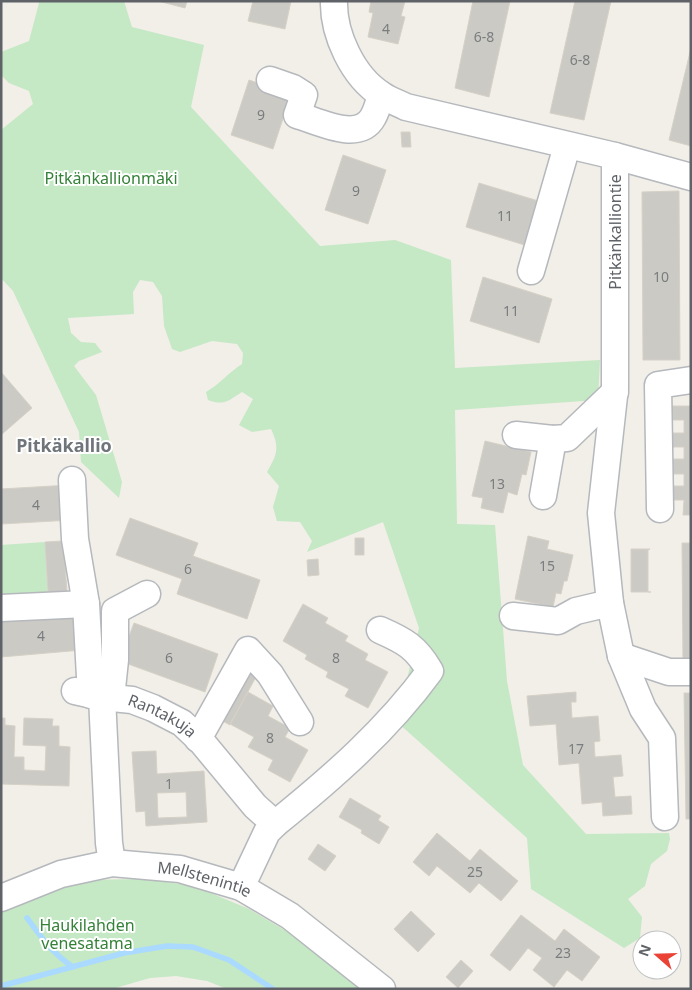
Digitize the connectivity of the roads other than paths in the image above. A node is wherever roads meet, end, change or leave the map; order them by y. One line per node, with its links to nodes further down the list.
1 (334, 1): 3 (street, Pitkänkalliontie)
2 (270, 80): 3 (street)
3 (381, 95): 4 (street, Pitkänkalliontie)
4 (567, 146): 5 (street, Pitkänkalliontie); 7 (street)
5 (614, 156): 6 (street); 9 (street, Pitkänkalliontie)
6 (691, 178)
7 (531, 271)
8 (691, 380): 14 (street)
9 (615, 392): 11 (street); 16 (street, Pitkänkalliontie)
10 (516, 435): 11 (street)
11 (553, 439): 13 (street)
12 (72, 480): 17 (street)
13 (542, 496)
14 (660, 510)
15 (147, 594): 23 (street)
16 (610, 603): 19 (street); 21 (street, Pitkänkalliontie)
17 (86, 604): 18 (street); 23 (street)
18 (1, 608)
19 (512, 616)
20 (380, 630): 27 (street)
21 (621, 656): 22 (street); 26 (street, Pitkänkalliontie)
22 (691, 672)
23 (95, 695): 25 (street, Rantakuja); 28 (street, Rantakuja)
24 (300, 722): 25 (street)
25 (198, 739): 27 (street, Rantakuja)
26 (665, 817)
27 (276, 824): 29 (street)
28 (112, 863): 29 (street, Mellstenintie); 30 (street, Mellstenintie)
29 (241, 887): 31 (street, Mellstenintie)
30 (1, 898)
31 (382, 989)

